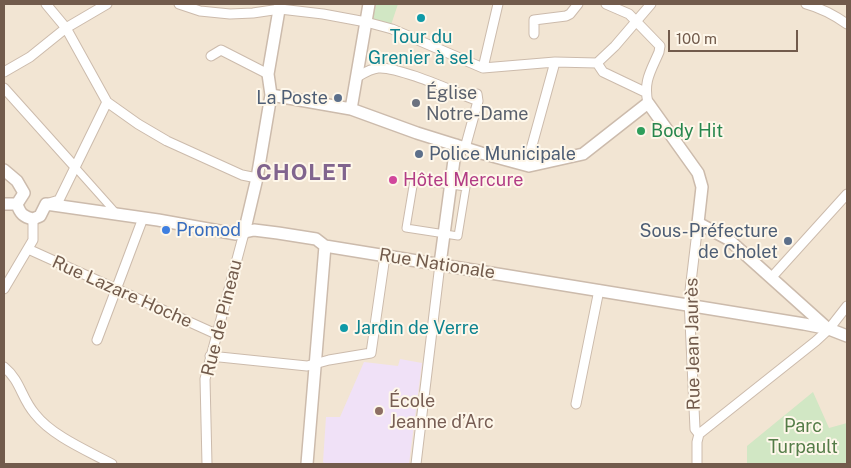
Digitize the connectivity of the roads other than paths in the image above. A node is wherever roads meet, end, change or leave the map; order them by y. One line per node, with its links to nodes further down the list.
1 (46, 4): 16 (street)
2 (107, 4): 16 (street)
3 (179, 4): 11 (street)
4 (369, 4): 14 (street)
5 (498, 4): 21 (street)
6 (578, 4): 17 (street)
7 (606, 4): 12 (street)
8 (626, 4): 12 (street)
9 (652, 4): 13 (street)
10 (806, 4): 15 (street)
11 (280, 6): 14 (street); 23 (street)
12 (629, 14): 13 (street)
13 (637, 21): 20 (street); 27 (street)
14 (366, 22): 21 (street); 24 (street)
15 (847, 24)
16 (66, 28): 22 (street); 28 (street)
17 (534, 34)
18 (210, 56): 23 (street)
19 (555, 62): 20 (street); 21 (street); 31 (street)
20 (597, 63): 27 (street)
21 (483, 68)
22 (4, 72)
23 (268, 74): 26 (street)
24 (357, 77): 29 (street); 30 (street)
25 (4, 88): 32 (street)
26 (271, 95): 29 (street); 34 (street)
27 (647, 97): 31 (street); 43 (street)
28 (107, 102): 32 (street); 34 (street)
29 (351, 109): 30 (street)
30 (461, 147): 31 (street); 35 (street)
31 (529, 166)
32 (75, 167): 39 (street); 40 (street)
33 (4, 170): 38 (street)
34 (257, 178): 44 (street)
35 (451, 185): 45 (street); 45 (street); 45 (street)
36 (847, 194): 50 (street)
37 (4, 204): 38 (street)
38 (17, 204): 42 (street)
39 (46, 204): 40 (street, Rue Nationale); 42 (street)
40 (117, 214): 41 (street, Rue Nationale)
41 (143, 218): 44 (street, Rue Nationale); 52 (street)
42 (33, 219): 47 (street)
43 (698, 223): 50 (street); 54 (street, Rue Jean Jaurès)
44 (244, 233): 46 (street, Rue Nationale); 57 (street, Rue de Pineau)
45 (444, 234): 49 (street)
46 (325, 246): 48 (street, Rue Nationale); 61 (street)
47 (28, 249): 51 (street); 52 (street, Rue Lazare Hoche)
48 (385, 256): 49 (street, Rue Nationale); 61 (street)
49 (440, 264): 53 (street, Rue Nationale); 68 (street)
50 (771, 278): 56 (street)
51 (4, 288)
52 (116, 288): 57 (street, Rue Lazare Hoche); 59 (street)
53 (599, 290): 54 (street, Rue Nationale); 63 (street)
54 (690, 306): 56 (street, Rue Nationale); 64 (street, Rue Jean Jaurès)
55 (847, 306): 56 (street)
56 (829, 329): 58 (street); 64 (street)
57 (216, 334): 60 (street, Rue de Pineau)
58 (847, 336)
59 (97, 340)
60 (215, 357): 61 (street); 66 (street, Rue de Pineau)
61 (315, 364): 67 (street)
62 (4, 367): 65 (street)
63 (576, 404)
64 (699, 434): 69 (street, Rue Jean Jaurès)
65 (112, 464)
66 (207, 464)
67 (306, 464)
68 (416, 464)
69 (697, 464)

